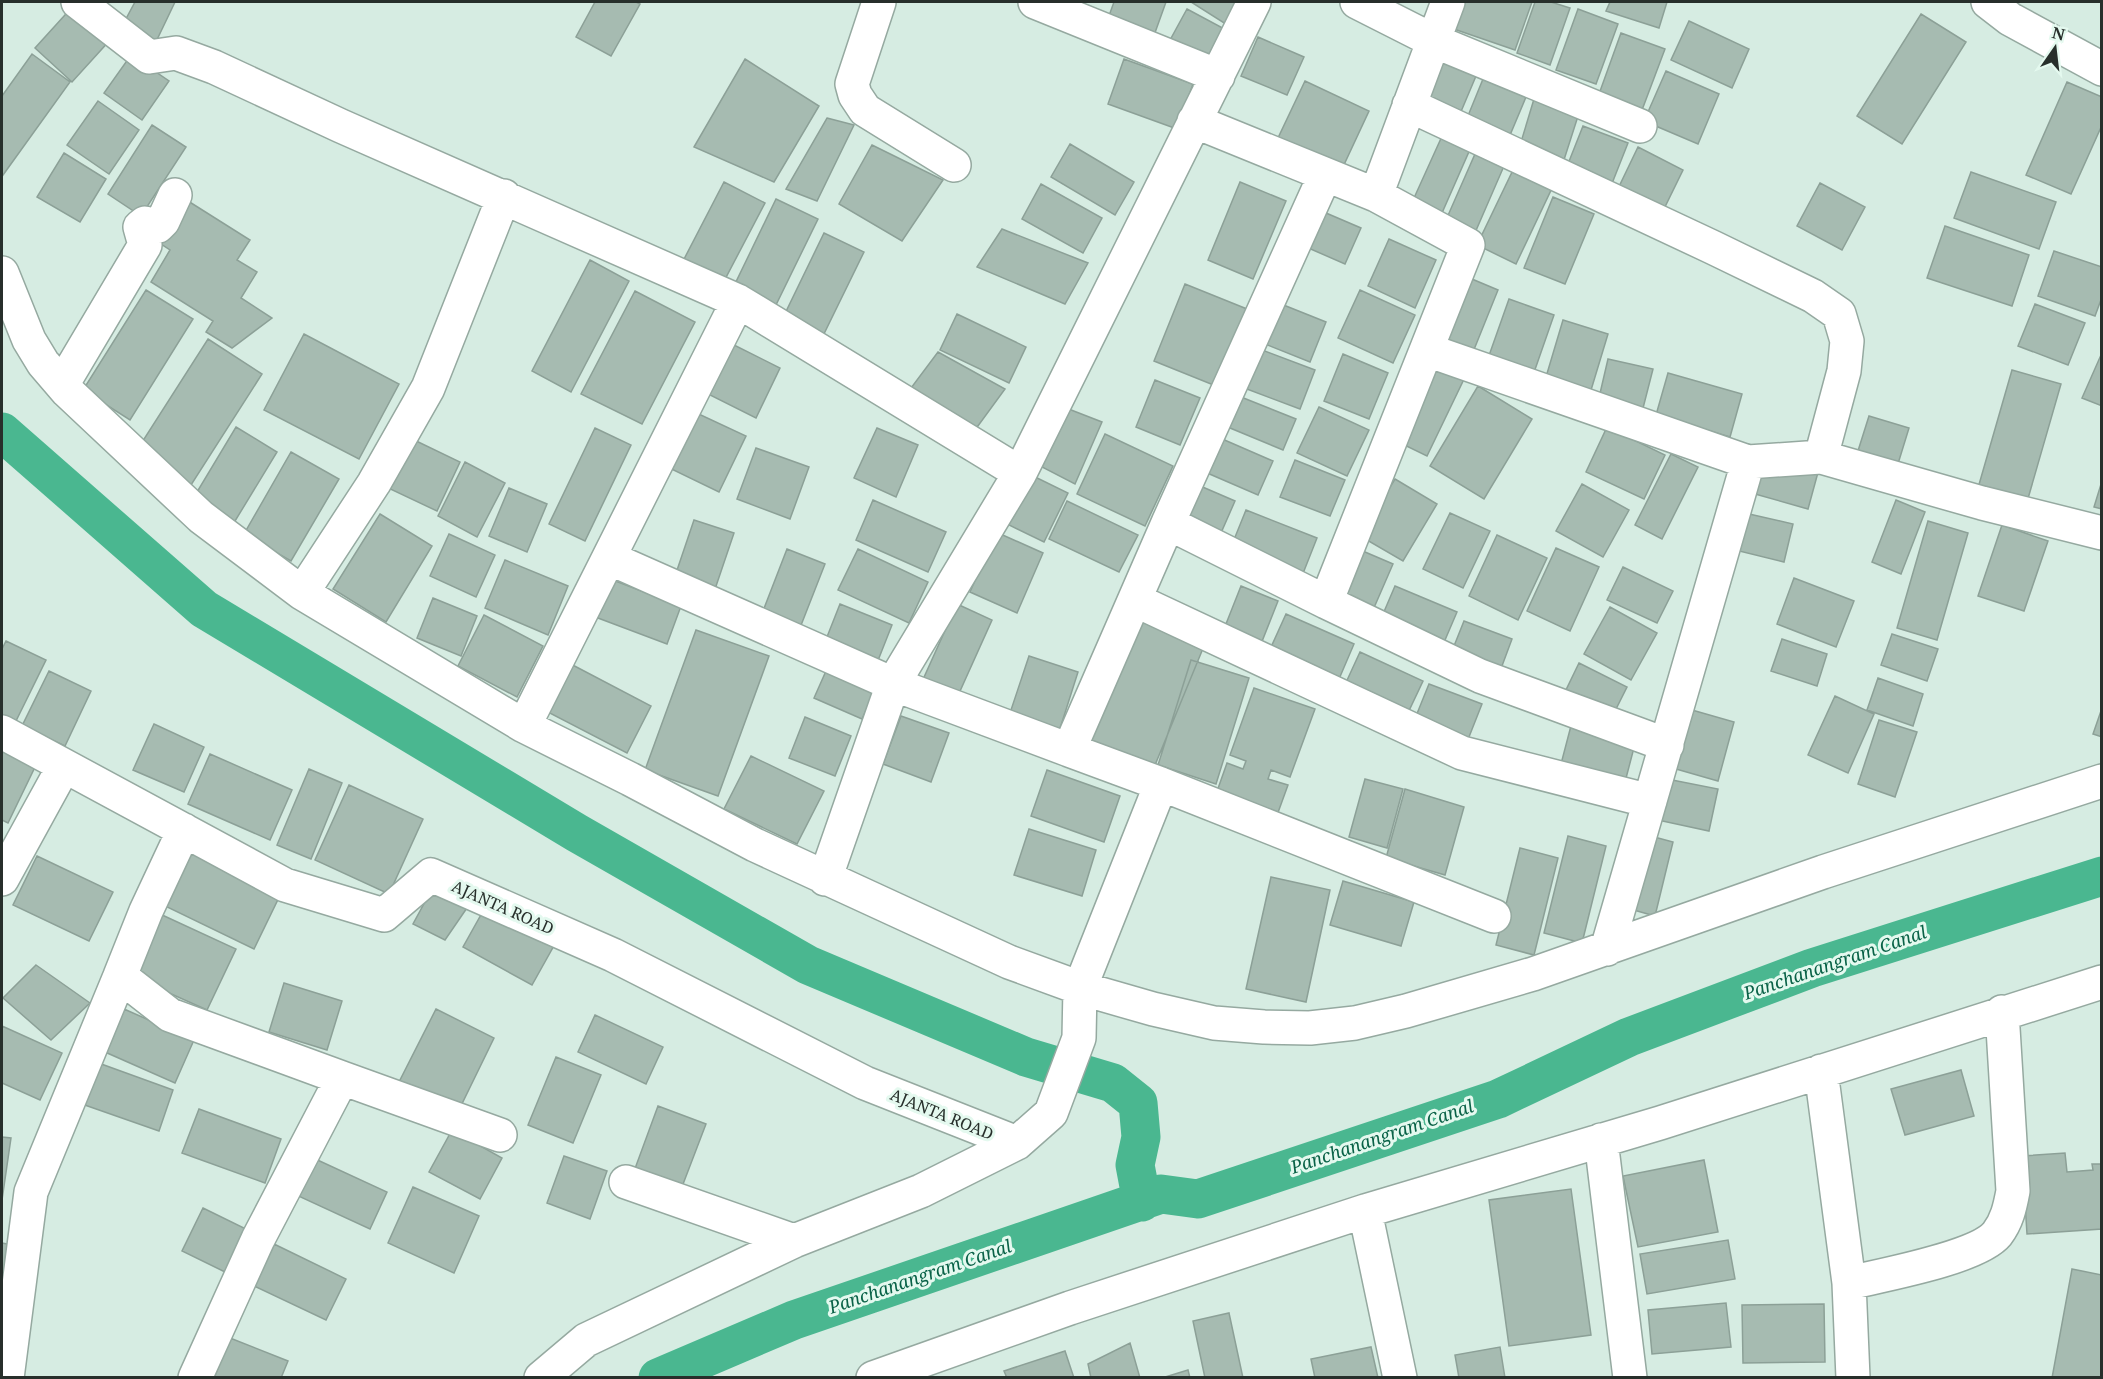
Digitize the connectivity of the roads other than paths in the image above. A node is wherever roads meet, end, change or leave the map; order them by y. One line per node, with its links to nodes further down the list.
1 (78, 2): 18 (street)
2 (879, 2): 14 (street)
3 (1035, 2): 10 (street)
4 (1254, 2): 10 (street)
5 (1357, 2): 8 (street)
6 (1448, 2): 8 (street)
7 (1988, 2): 9 (street)
8 (1434, 41): 11 (street); 13 (street)
9 (2102, 69)
10 (1218, 76): 12 (street)
11 (1409, 105): 17 (street); 23 (street)
12 (1194, 121): 15 (street); 25 (street)
13 (1640, 126)
14 (954, 165)
15 (1325, 175): 17 (street); 26 (street)
16 (175, 195): 22 (street)
17 (1376, 195): 21 (street)
18 (504, 196): 20 (street); 29 (street)
19 (2, 273): 22 (street)
20 (738, 301): 25 (street); 28 (street)
21 (1427, 350): 24 (street); 31 (street)
22 (62, 385): 29 (street)
23 (1821, 457): 24 (street); 27 (street)
24 (1748, 462): 35 (street)
25 (1020, 473): 32 (street)
26 (1168, 524): 30 (street); 31 (street)
27 (2102, 533)
28 (609, 558): 32 (street); 33 (street)
29 (302, 593): 33 (street)
30 (1135, 600): 36 (street); 40 (street)
31 (1326, 602): 35 (street)
32 (893, 684): 36 (street); 43 (street)
33 (524, 726): 43 (street)
34 (2, 732): 37 (street, AJANTA ROAD)
35 (1666, 745): 40 (street)
36 (1069, 750): 39 (street)
37 (64, 766): 41 (street, AJANTA ROAD); 42 (street)
38 (2102, 781): 45 (street)
39 (1161, 784): 44 (street); 48 (street)
40 (1650, 801): 45 (street)
41 (184, 830): 46 (street); 54 (street, AJANTA ROAD)
42 (2, 879)
43 (825, 879): 48 (street)
44 (1494, 916)
45 (1607, 949): 48 (street)
46 (120, 976): 51 (street); 59 (street)
47 (2102, 982): 49 (street)
48 (1080, 988): 54 (street)
49 (2002, 1012): 50 (street); 58 (street)
50 (1821, 1071): 53 (street); 58 (street)
51 (342, 1078): 52 (street); 60 (street)
52 (500, 1135)
53 (1601, 1140): 56 (street); 64 (street)
54 (1017, 1143): 57 (street)
55 (626, 1182): 57 (street)
56 (1365, 1211): 62 (street); 63 (street)
57 (794, 1241): 61 (street)
58 (1849, 1283): 65 (street)
59 (7, 1377)
60 (195, 1377)
61 (541, 1377)
62 (873, 1377)
63 (1400, 1377)
64 (1630, 1377)
65 (1853, 1377)

